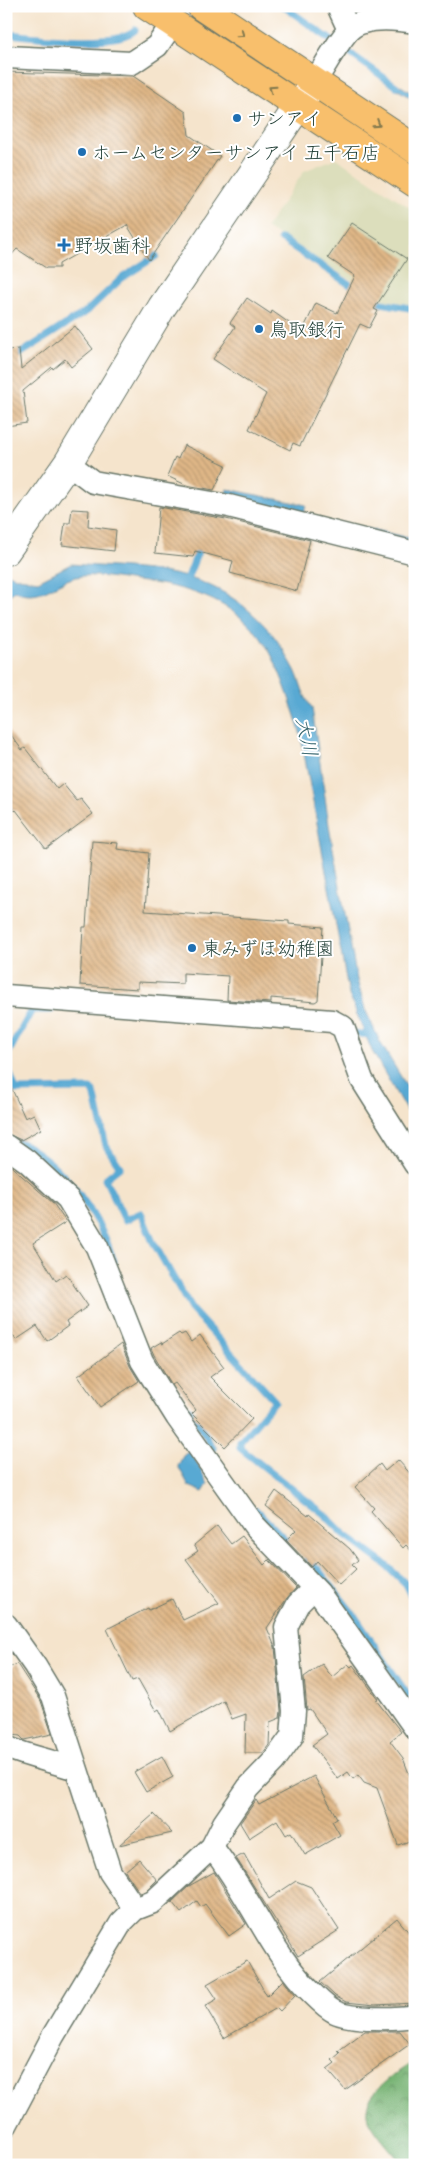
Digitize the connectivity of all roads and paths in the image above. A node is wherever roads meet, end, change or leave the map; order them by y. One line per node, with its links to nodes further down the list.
1 (147, 6): 5 (highway)
2 (201, 6): 8 (highway, one-way to 8)
3 (338, 6): 6 (street)
4 (415, 22): 6 (street)
5 (173, 23): 7 (street); 9 (highway, one-way to 5)
6 (349, 30): 8 (street)
7 (6, 57)
8 (314, 83): 9 (street); 10 (highway, one-way to 10)
9 (298, 106): 11 (highway); 12 (street)
10 (415, 149)
11 (415, 183)
12 (68, 463): 13 (street); 14 (street)
13 (7, 550)
14 (415, 553)
15 (6, 996): 17 (street)
16 (6, 1146): 18 (street)
17 (415, 1164)
18 (314, 1588): 20 (street); 23 (street)
19 (6, 1625): 22 (street)
20 (415, 1728)
21 (6, 1747): 22 (street)
22 (76, 1769): 24 (street)
23 (212, 1847): 24 (street); 25 (street)
24 (135, 1909): 26 (street)
25 (415, 2016)
26 (6, 2125)

